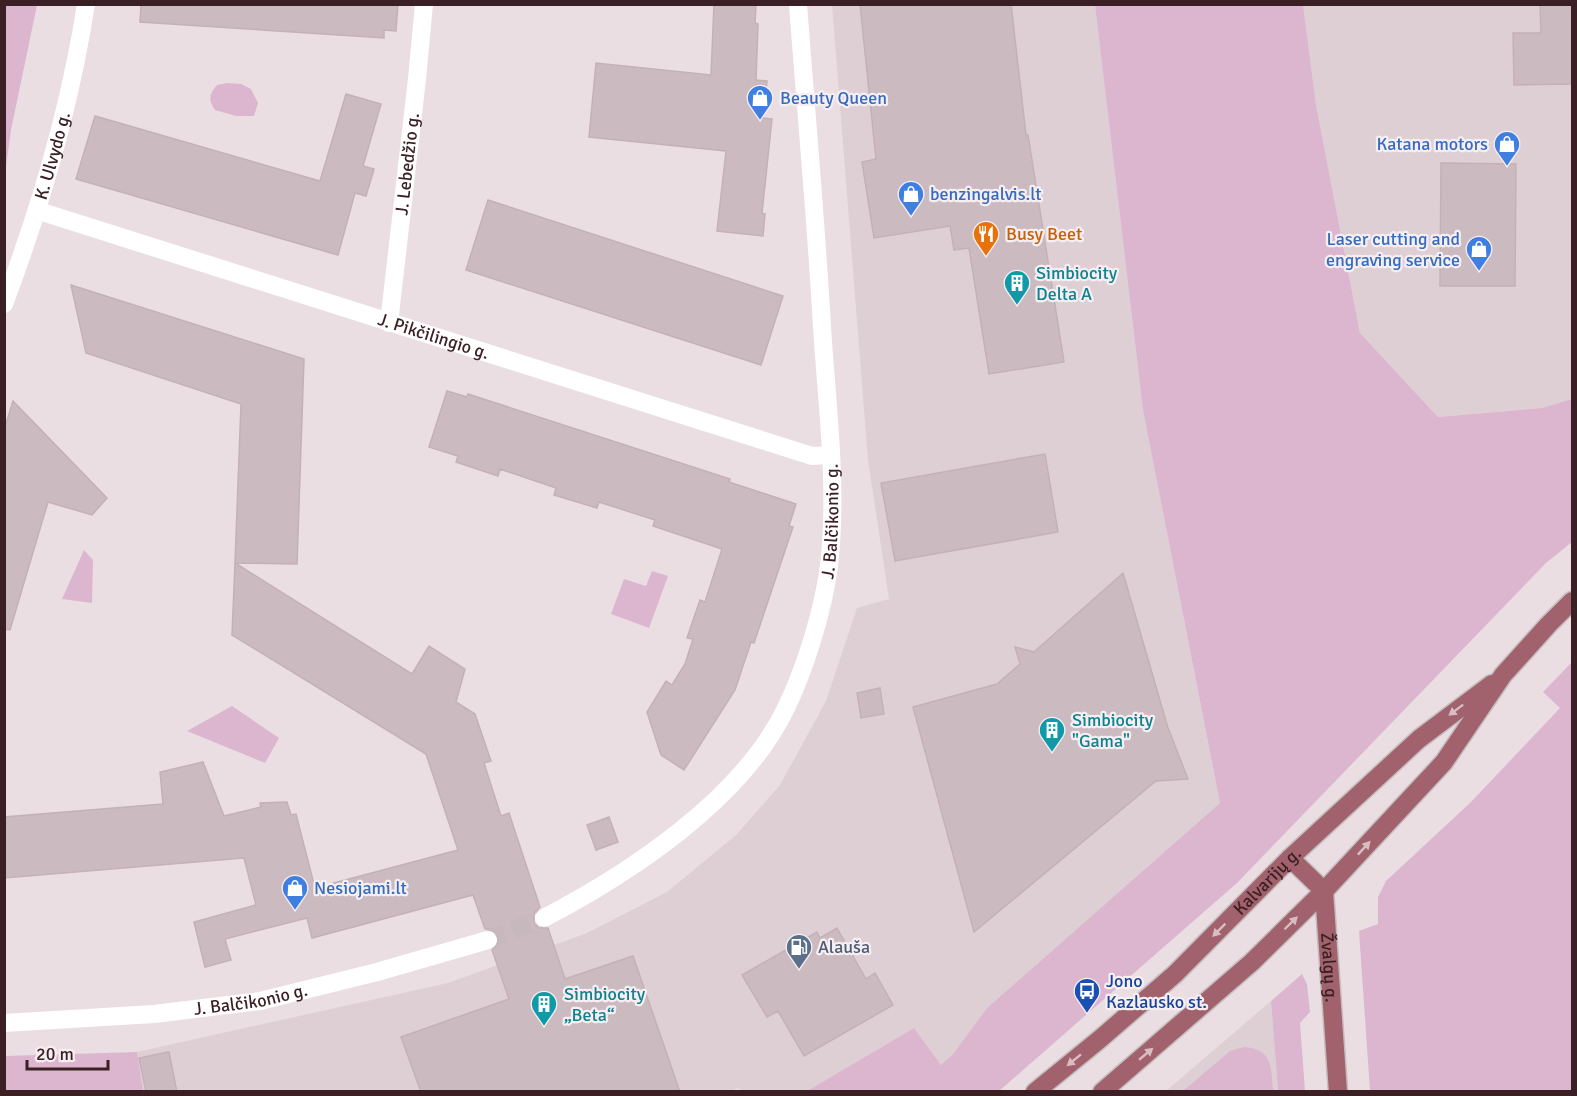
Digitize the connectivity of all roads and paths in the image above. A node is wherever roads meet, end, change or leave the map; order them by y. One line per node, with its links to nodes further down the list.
1 (86, 4): 4 (street, K. Ulvydo g.)
2 (424, 4): 6 (street, J. Lebedžio g.)
3 (798, 4): 7 (street, J. Balčikonio g.)
4 (39, 211): 5 (street, K. Ulvydo g.); 6 (street, J. Pikčilingio g.)
5 (4, 304)
6 (389, 323): 7 (street, J. Pikčilingio g.)
7 (831, 455): 12 (street, J. Balčikonio g.)
8 (1572, 601): 9 (main road, Kalvarijų g.)
9 (1503, 675): 10 (main road, Kalvarijų g., one-way to 10); 11 (main road, Kalvarijų g., one-way to 9)
10 (1290, 858): 11 (main road); 15 (main road, Kalvarijų g., one-way to 15)
11 (1324, 891): 16 (main road, Kalvarijų g., one-way to 11); 17 (main road, Žvalgų g.)
12 (544, 918)
13 (488, 940): 14 (street, J. Balčikonio g.)
14 (4, 1023)
15 (1035, 1092)
16 (1102, 1092)
17 (1338, 1092)

